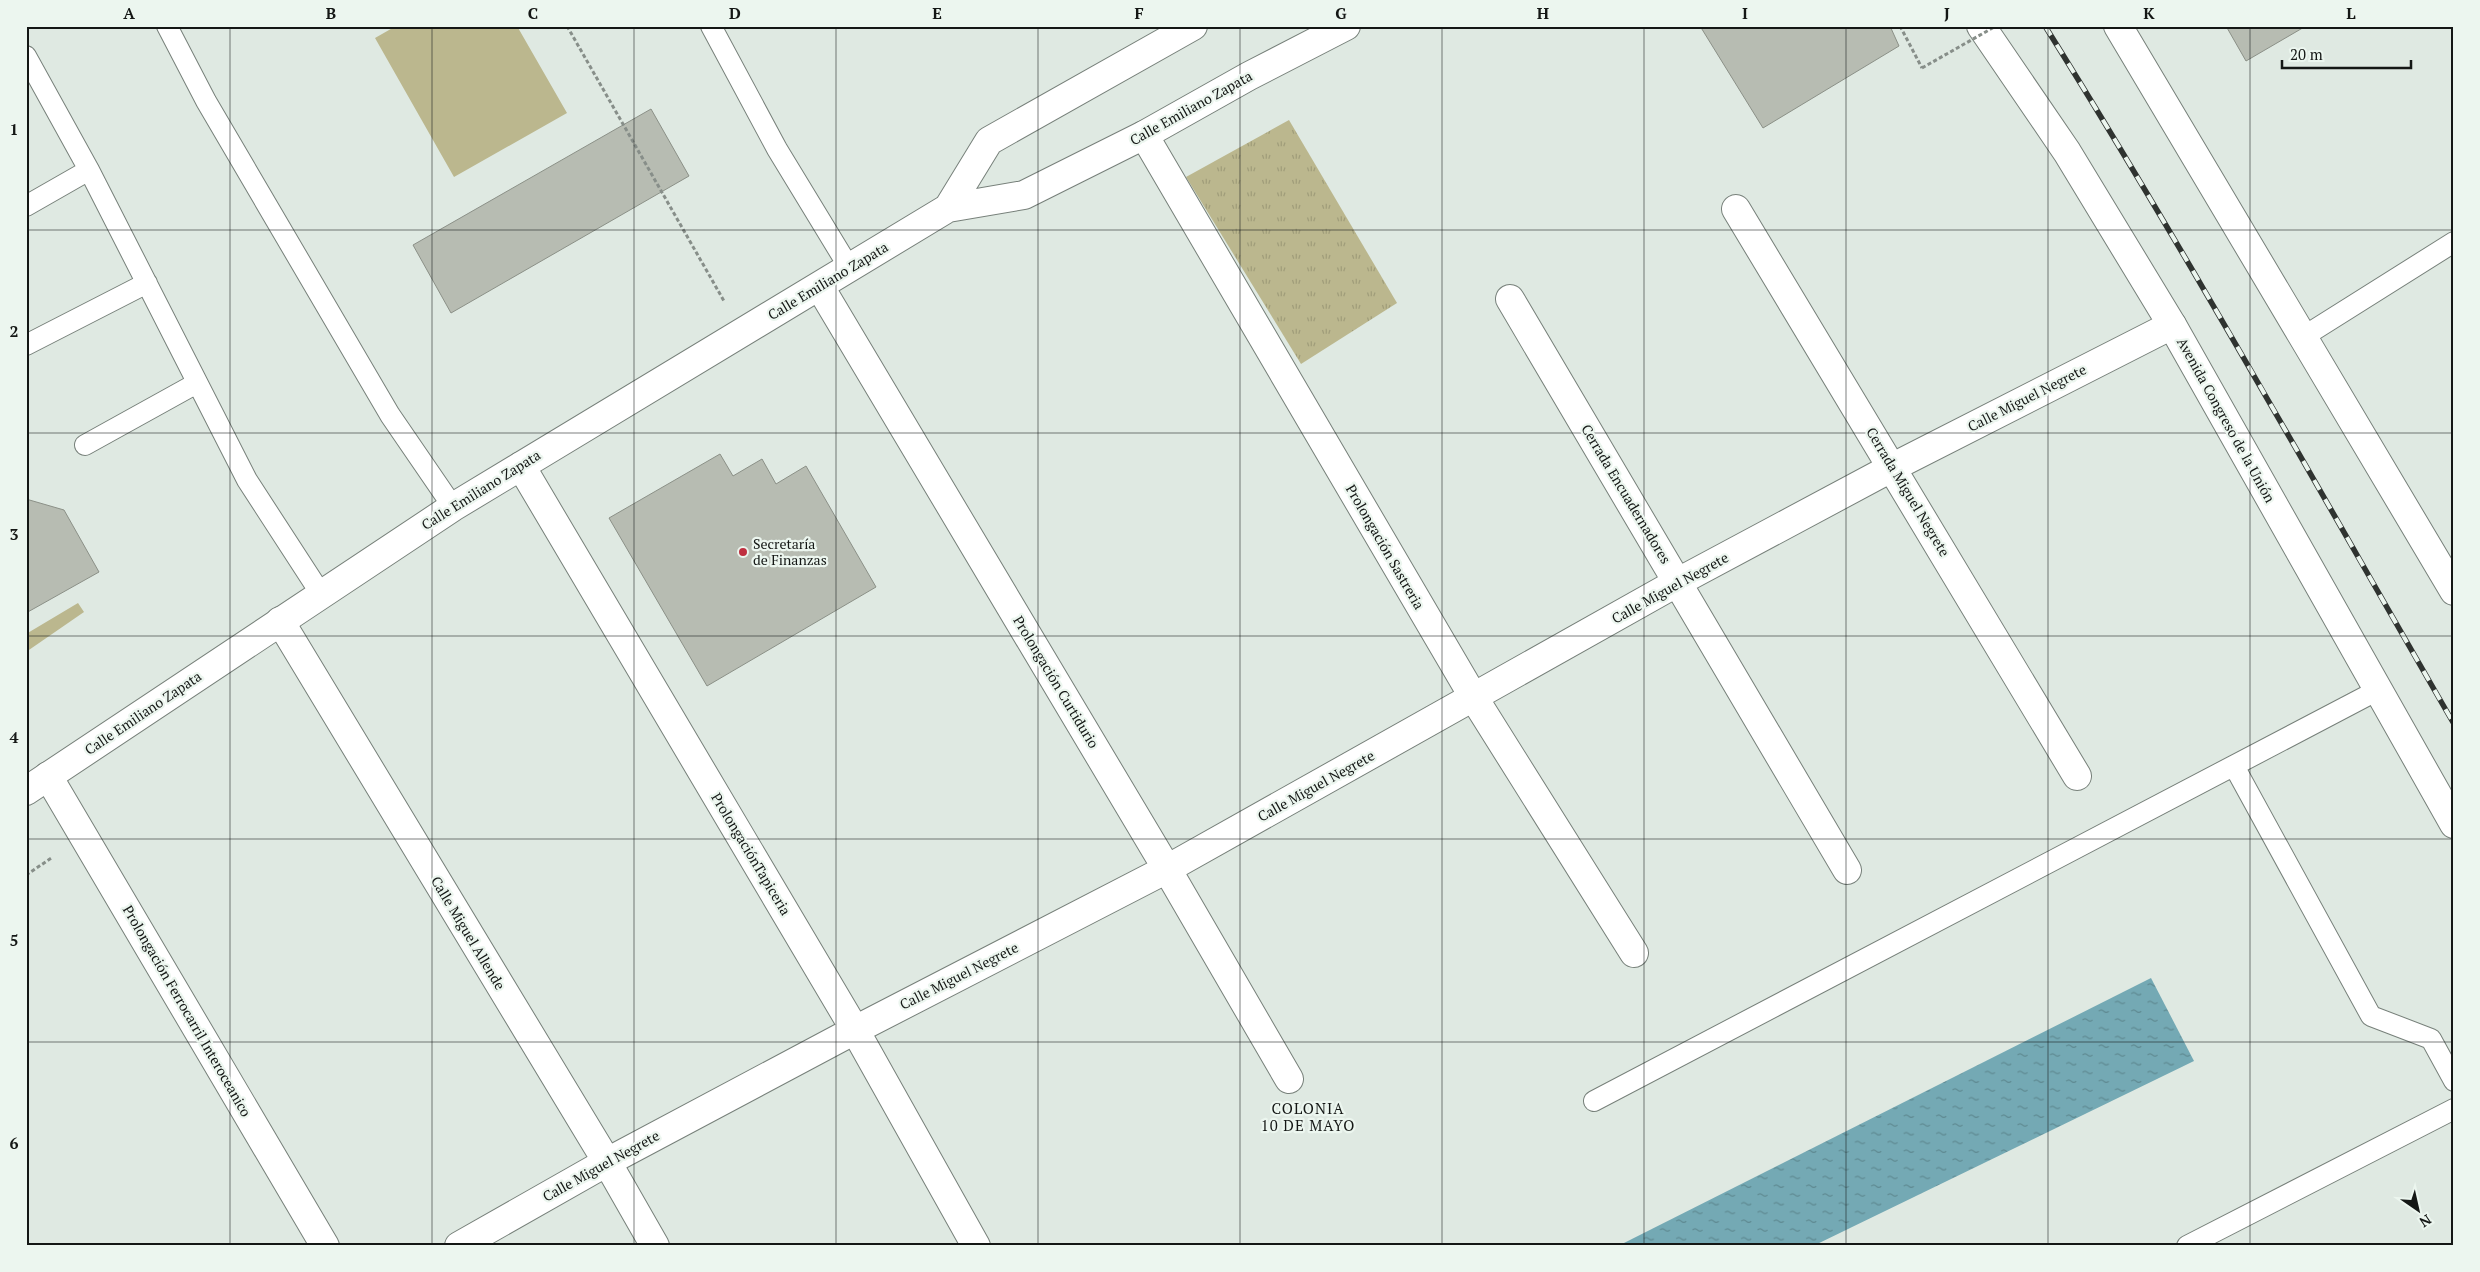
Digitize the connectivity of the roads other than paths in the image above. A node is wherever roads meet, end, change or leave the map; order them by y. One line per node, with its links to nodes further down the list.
1 (167, 26): 25 (lane)
2 (711, 26): 14 (lane)
3 (1193, 26): 11 (street, Calle Emiliano Zapata)
4 (1346, 26): 8 (street, Calle Emiliano Zapata)
5 (1980, 26): 18 (street, Avenida Congreso de la Unión)
6 (2118, 26): 19 (street)
7 (26, 56): 9 (lane)
8 (1144, 135): 11 (street, Calle Emiliano Zapata); 31 (street, Prolongación Sastreria)
9 (89, 170): 10 (lane); 15 (lane)
10 (26, 206)
11 (948, 208): 14 (street, Calle Emiliano Zapata)
12 (1736, 209): 24 (street, Cerrada Miguel Negrete)
13 (2454, 242): 19 (lane)
14 (850, 268): 16 (street, Calle Emiliano Zapata)
15 (147, 283): 20 (lane); 21 (lane)
16 (820, 287): 23 (street, Calle Emiliano Zapata); 37 (street, Prolongación Curtidurio)
17 (1510, 299): 26 (street, Cerrada Encuadernadores)
18 (2172, 324): 24 (street, Calle Miguel Negrete); 30 (street, Avenida Congreso de la Unión)
19 (2303, 336): 27 (street)
20 (26, 345)
21 (196, 383): 22 (lane); 28 (lane)
22 (84, 445)
23 (520, 466): 25 (street, Calle Emiliano Zapata); 40 (street, ProlongaciónTapiceria)
24 (1893, 466): 26 (street, Calle Miguel Negrete); 34 (street, Cerrada Miguel Negrete)
25 (453, 507): 28 (street, Calle Emiliano Zapata)
26 (1678, 582): 31 (street, Calle Miguel Negrete); 38 (street, Cerrada Encuadernadores)
27 (2454, 591)
28 (321, 594): 29 (street, Calle Emiliano Zapata)
29 (280, 621): 33 (street, Calle Emiliano Zapata); 45 (street, Calle Miguel Allende)
30 (2378, 690): 32 (lane); 36 (street, Avenida Congreso de la Unión)
31 (1474, 698): 37 (street, Calle Miguel Negrete); 39 (street, Prolongación Sastreria)
32 (2234, 766): 42 (lane); 43 (lane)
33 (48, 776): 35 (street, Calle Emiliano Zapata); 46 (street, Prolongación Ferrocarril Interoceanico)
34 (2078, 776)
35 (26, 791)
36 (2454, 824)
37 (1167, 869): 40 (street, Calle Miguel Negrete); 41 (street, Prolongación Curtidurio)
38 (1847, 870)
39 (1634, 953)
40 (855, 1030): 45 (street, Calle Miguel Negrete); 49 (street, ProlongaciónTapiceria)
41 (1289, 1079)
42 (2454, 1081)
43 (1594, 1101)
44 (2454, 1109): 50 (lane)
45 (607, 1162): 47 (street, Calle Miguel Negrete); 48 (street, Calle Miguel Allende)
46 (325, 1246)
47 (460, 1246)
48 (655, 1246)
49 (976, 1246)
50 (2187, 1246)

